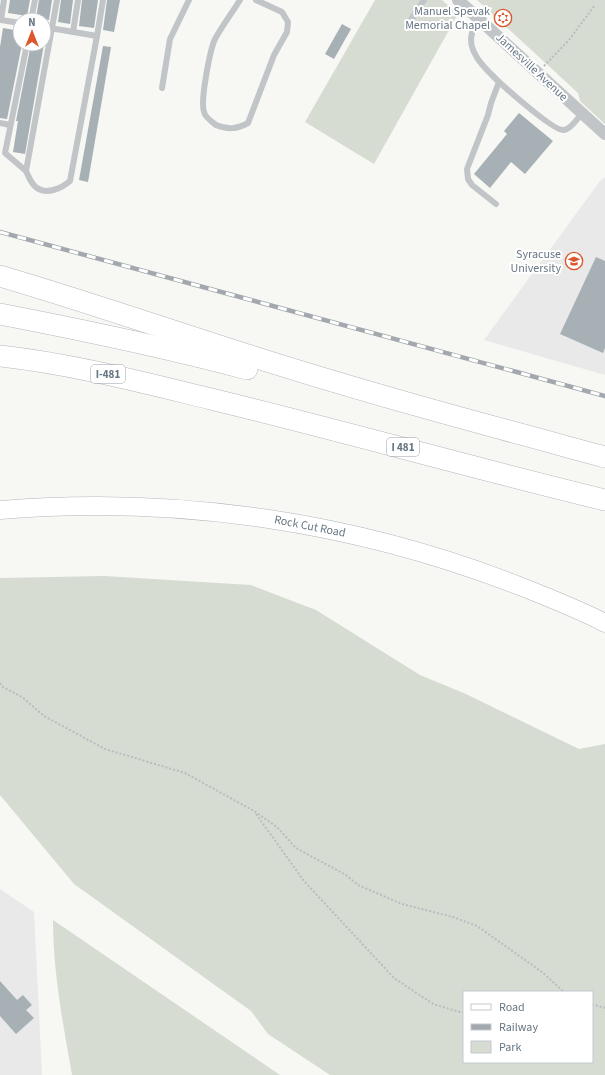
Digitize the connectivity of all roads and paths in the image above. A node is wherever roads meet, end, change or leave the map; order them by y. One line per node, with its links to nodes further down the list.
1 (4, 0): 14 (lane)
2 (35, 0): 12 (lane)
3 (57, 0): 17 (lane)
4 (78, 0): 18 (lane)
5 (103, 0): 19 (lane)
6 (188, 0): 23 (lane)
7 (240, 0): 8 (lane)
8 (256, 0)
9 (424, 0): 16 (lane)
10 (458, 0): 13 (street, Jamesville Avenue)
11 (596, 5): 21 (path)
12 (33, 12)
13 (480, 19): 21 (street, Jamesville Avenue); 22 (lane)
14 (0, 22): 15 (lane)
15 (12, 23)
16 (408, 26)
17 (53, 29): 18 (lane); 28 (lane)
18 (73, 32): 19 (lane)
19 (97, 36): 28 (lane)
20 (24, 52): 26 (lane)
21 (538, 73): 24 (street, Jamesville Avenue)
22 (499, 82): 24 (lane); 29 (lane)
23 (162, 88)
24 (582, 113): 27 (street, Jamesville Avenue)
25 (0, 123): 26 (lane)
26 (10, 125): 28 (lane)
27 (605, 134)
28 (26, 171)
29 (496, 204)
30 (0, 276): 34 (highway)
31 (0, 314): 34 (highway)
32 (0, 356): 33 (highway, I-481)
33 (215, 400): 36 (highway, I 481)
34 (419, 407): 35 (highway)
35 (605, 456)
36 (600, 499)
37 (0, 510): 38 (main road, Rock Cut Road)
38 (605, 623)
39 (0, 683): 40 (path)
40 (254, 811): 41 (path); 44 (path)
41 (563, 991)
42 (593, 1004): 43 (path)
43 (605, 1008)
44 (463, 1012)

